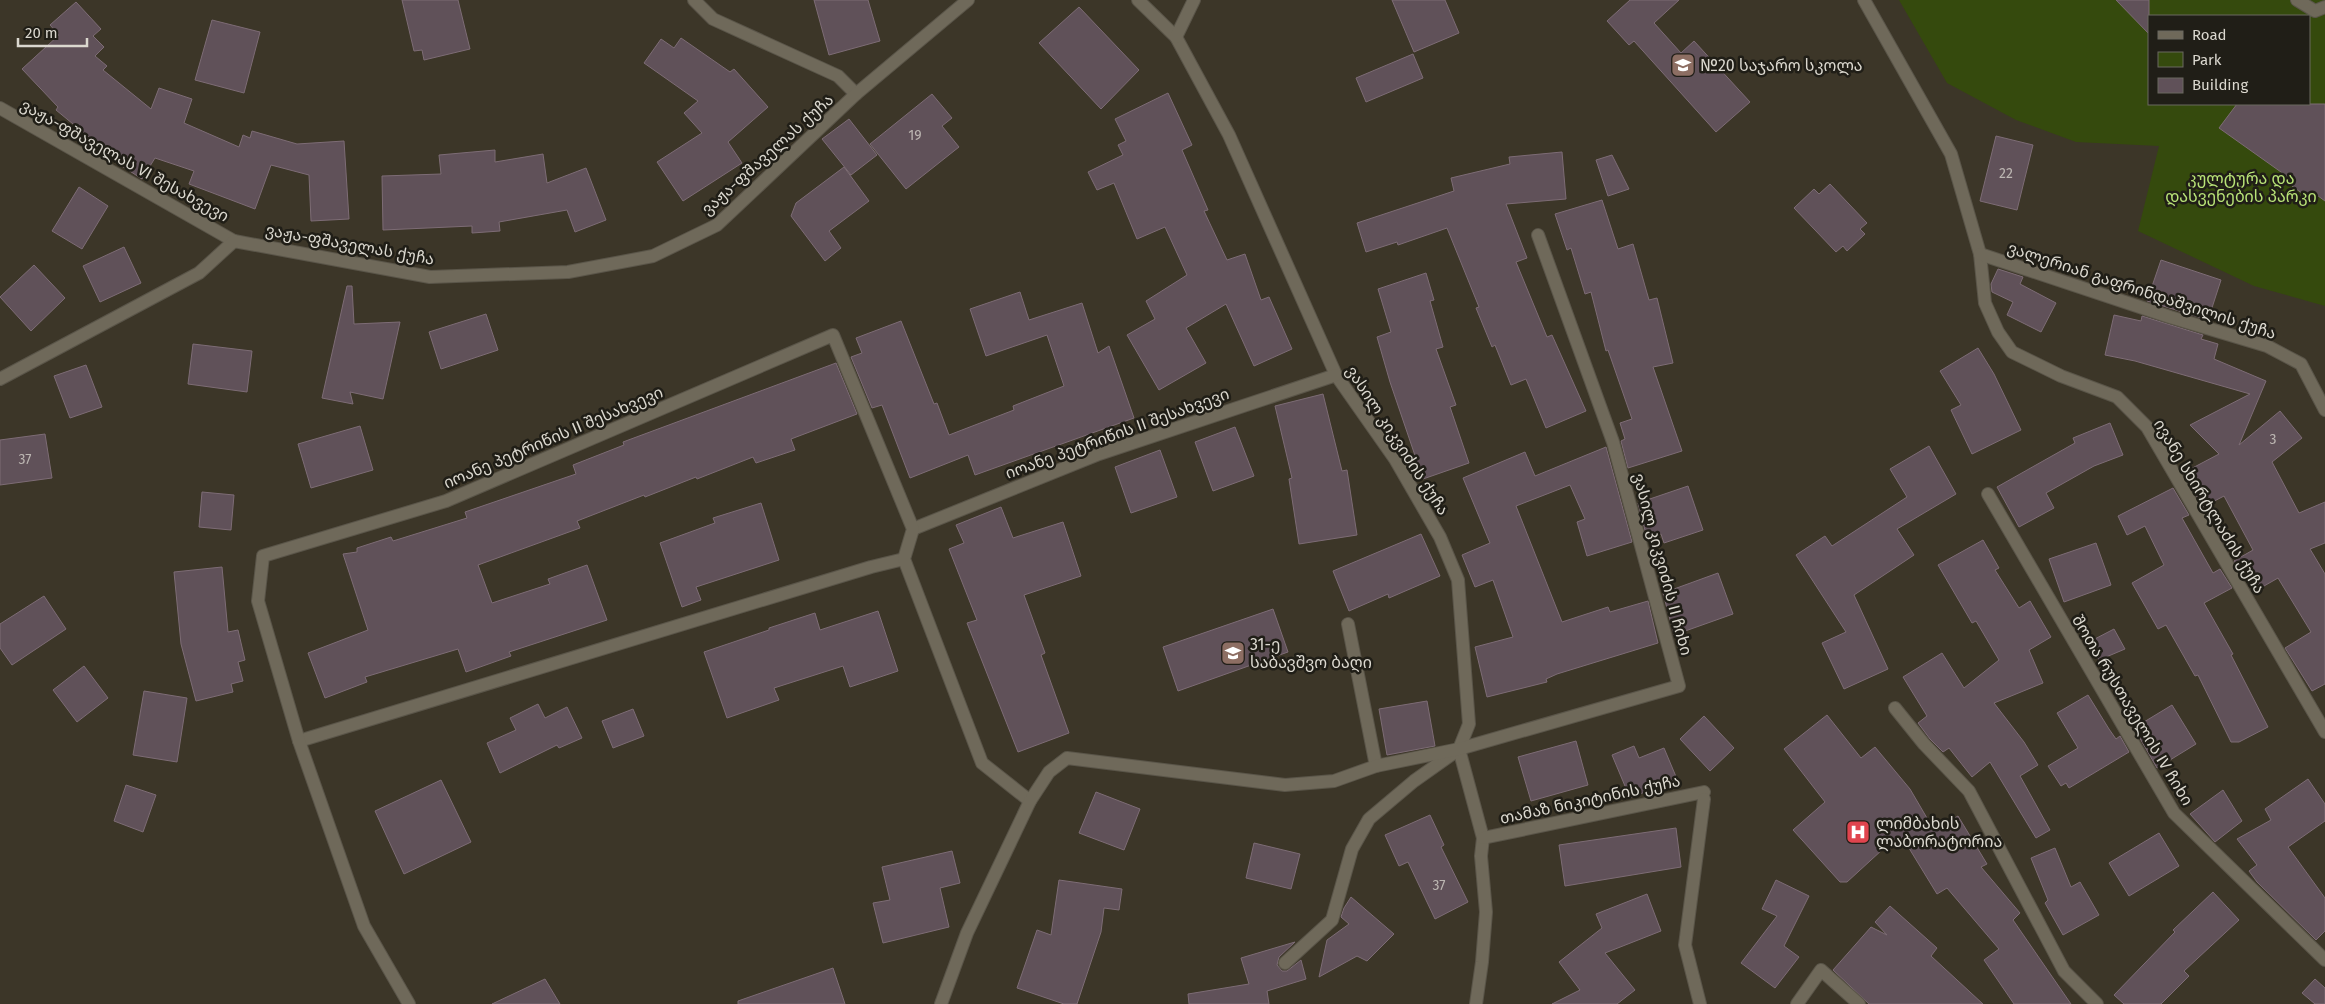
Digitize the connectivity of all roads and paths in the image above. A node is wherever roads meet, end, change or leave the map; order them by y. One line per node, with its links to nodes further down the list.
1 (694, 0): 9 (street)
2 (968, 0): 9 (street, ვაჟა-ფშაველას ქუჩა)
3 (1138, 0): 8 (street, ვასილ კიკვიძის ქუჩა)
4 (1194, 0): 8 (street)
5 (1864, 0): 13 (street, ივანე სხირტლაძის ქუჩა)
6 (2297, 0): 7 (street)
7 (2325, 7)
8 (1176, 37): 14 (street, ვასილ კიკვიძის ქუჩა)
9 (856, 94): 12 (street, ვაჟა-ფშაველას ქუჩა)
10 (0, 108): 12 (street, ვაჟა-ფშაველას VI შესახვევი)
11 (1538, 235): 24 (street, ვასილ კიკვიძის II ჩიხი)
12 (234, 240): 15 (street)
13 (1980, 254): 16 (street, ვალერიან გაფრინდაშვილის ქუჩა); 22 (street, ივანე სხირტლაძის ქუჩა)
14 (1336, 375): 18 (street, იოანე პეტრიწის II შესახვევი); 24 (street, ვასილ კიკვიძის ქუჩა)
15 (0, 379)
16 (2325, 410)
17 (1988, 494): 28 (street, შოთა რუსთაველის IV ჩიხი)
18 (913, 529): 19 (street); 23 (street, იოანე პეტრიწის II შესახვევი)
19 (904, 559): 23 (street); 26 (street)
20 (1348, 624): 25 (street)
21 (1895, 708): 36 (street)
22 (2325, 732)
23 (299, 742): 30 (street, იოანე პეტრიწის II შესახვევი)
24 (1459, 749): 25 (street); 27 (street); 29 (street)
25 (1376, 766): 26 (street)
26 (1030, 801): 31 (street)
27 (1483, 838): 32 (street); 33 (street, თამაზ ნიკიტინის ქუჩა)
28 (2325, 960)
29 (1285, 963)
30 (409, 1004)
31 (940, 1004)
32 (1476, 1004)
33 (1700, 1004)
34 (1797, 1004): 35 (street)
35 (1859, 1004)
36 (2097, 1004)

